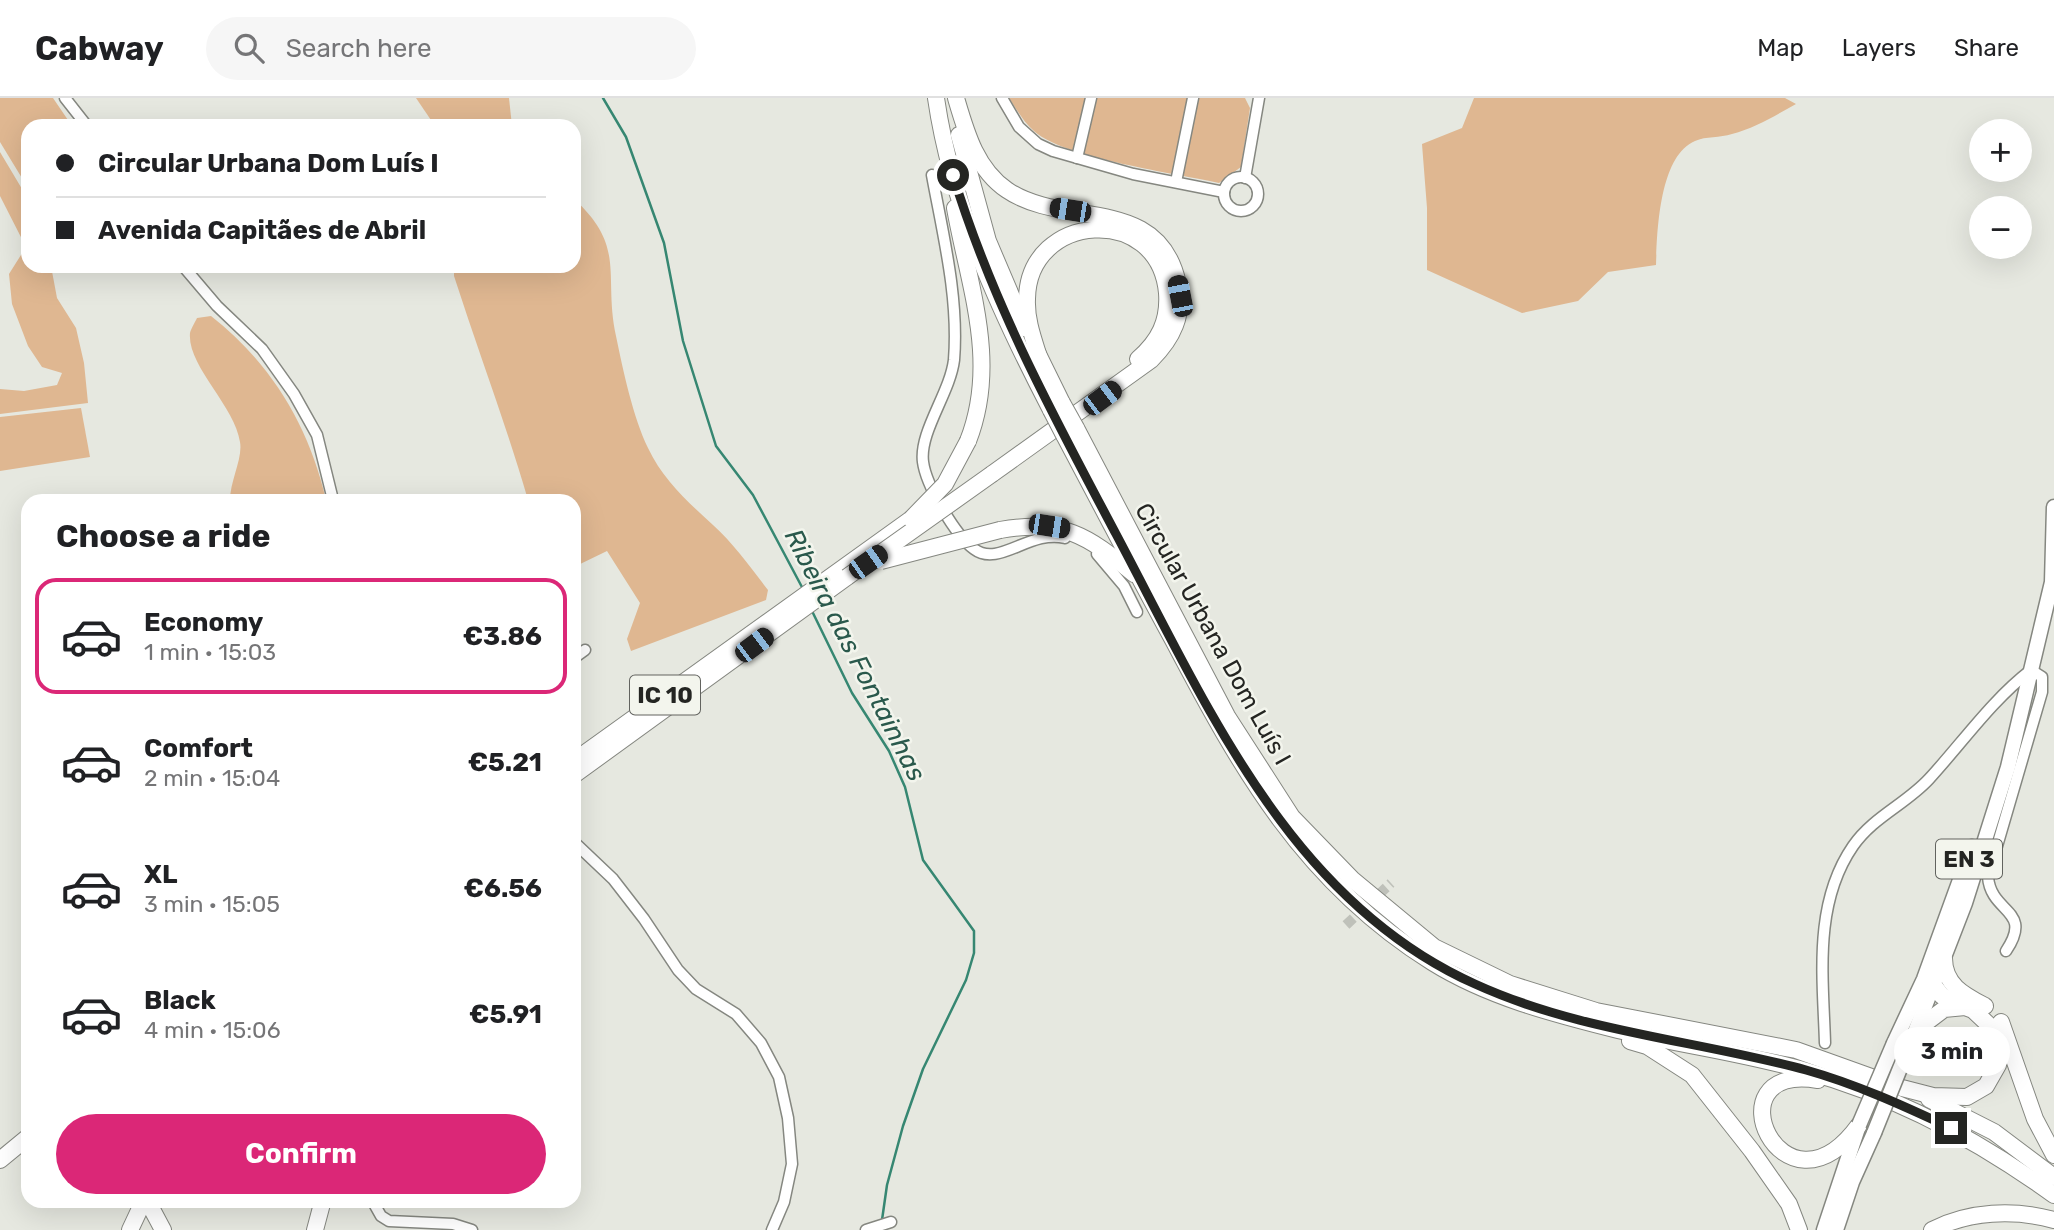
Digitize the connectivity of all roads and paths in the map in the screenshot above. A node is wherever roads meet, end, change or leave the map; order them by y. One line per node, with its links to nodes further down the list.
1 (65, 98): 8 (street)
2 (936, 98): 9 (highway, Circular Urbana Dom Luís I)
3 (954, 98): 16 (highway, Circular Urbana Dom Luís I); 19 (highway, IC 10)
4 (1002, 98): 10 (street)
5 (1091, 98): 10 (street)
6 (1193, 98): 13 (street)
7 (1259, 98): 12 (street)
8 (82, 119)
9 (941, 133): 17 (highway, Circular Urbana Dom Luís I); 22 (highway, IC 10, bridge)
10 (1077, 158): 13 (street)
11 (932, 174): 26 (street)
12 (1245, 178): 14 (street); 14 (street)
13 (1176, 182): 14 (street)
14 (1224, 192)
15 (189, 273): 20 (street)
16 (1039, 357): 17 (highway, Circular Urbana Dom Luís I); 19 (highway, IC 10)
17 (1057, 407): 18 (highway, Circular Urbana Dom Luís I, bridge)
18 (1070, 431): 25 (highway, Circular Urbana Dom Luís I); 44 (highway, Circular Urbana Dom Luís I)
19 (990, 470): 22 (highway, IC 10, bridge); 24 (highway, IC 10, bridge)
20 (332, 494)
21 (2054, 507): 23 (main road, EN 3)
22 (911, 519): 30 (highway, IC 10 / IC 10)
23 (2054, 524): 29 (main road, EN 3)
24 (847, 577): 25 (highway, IC 10, bridge); 31 (highway, IC 10)
25 (1140, 580): 39 (highway, Circular Urbana Dom Luís I)
26 (1137, 612)
27 (585, 650): 28 (street)
28 (581, 653)
29 (2031, 670): 33 (main road, EN 3); 34 (street); 35 (main road, EN 3); 41 (street)
30 (581, 756)
31 (581, 770)
32 (581, 849): 63 (street)
33 (1947, 919): 36 (main road); 38 (main road, EN 3)
34 (2006, 951)
35 (1944, 958): 36 (main road, EN 3); 37 (highway)
36 (1935, 987): 37 (highway); 38 (main road); 40 (highway); 42 (main road, EN 3)
37 (1954, 988): 48 (highway)
38 (1916, 996): 42 (main road, EN 3)
39 (1509, 999): 45 (highway, Circular Urbana Dom Luís I); 64 (highway)
40 (1965, 1007): 43 (highway); 44 (highway)
41 (1825, 1043)
42 (1902, 1045): 43 (main road, EN 3, bridge); 46 (main road, EN 3, bridge)
43 (1898, 1072): 46 (main road, EN 3, bridge)
44 (1915, 1091): 50 (highway)
45 (1868, 1092): 46 (highway); 51 (highway)
46 (1866, 1129): 65 (main road, EN 3); 66 (main road, EN 3)
47 (21, 1144): 49 (highway)
48 (2054, 1155)
49 (0, 1160)
50 (2054, 1177)
51 (2054, 1195)
52 (141, 1208): 59 (highway)
53 (150, 1208): 60 (highway)
54 (321, 1208): 61 (highway)
55 (376, 1208): 62 (street)
56 (2054, 1220): 67 (highway)
57 (891, 1222): 58 (street)
58 (870, 1228)
59 (130, 1230)
60 (163, 1230)
61 (315, 1230)
62 (472, 1230)
63 (772, 1230)
64 (1799, 1230)
65 (1824, 1230)
66 (1836, 1230)
67 (1932, 1230)

